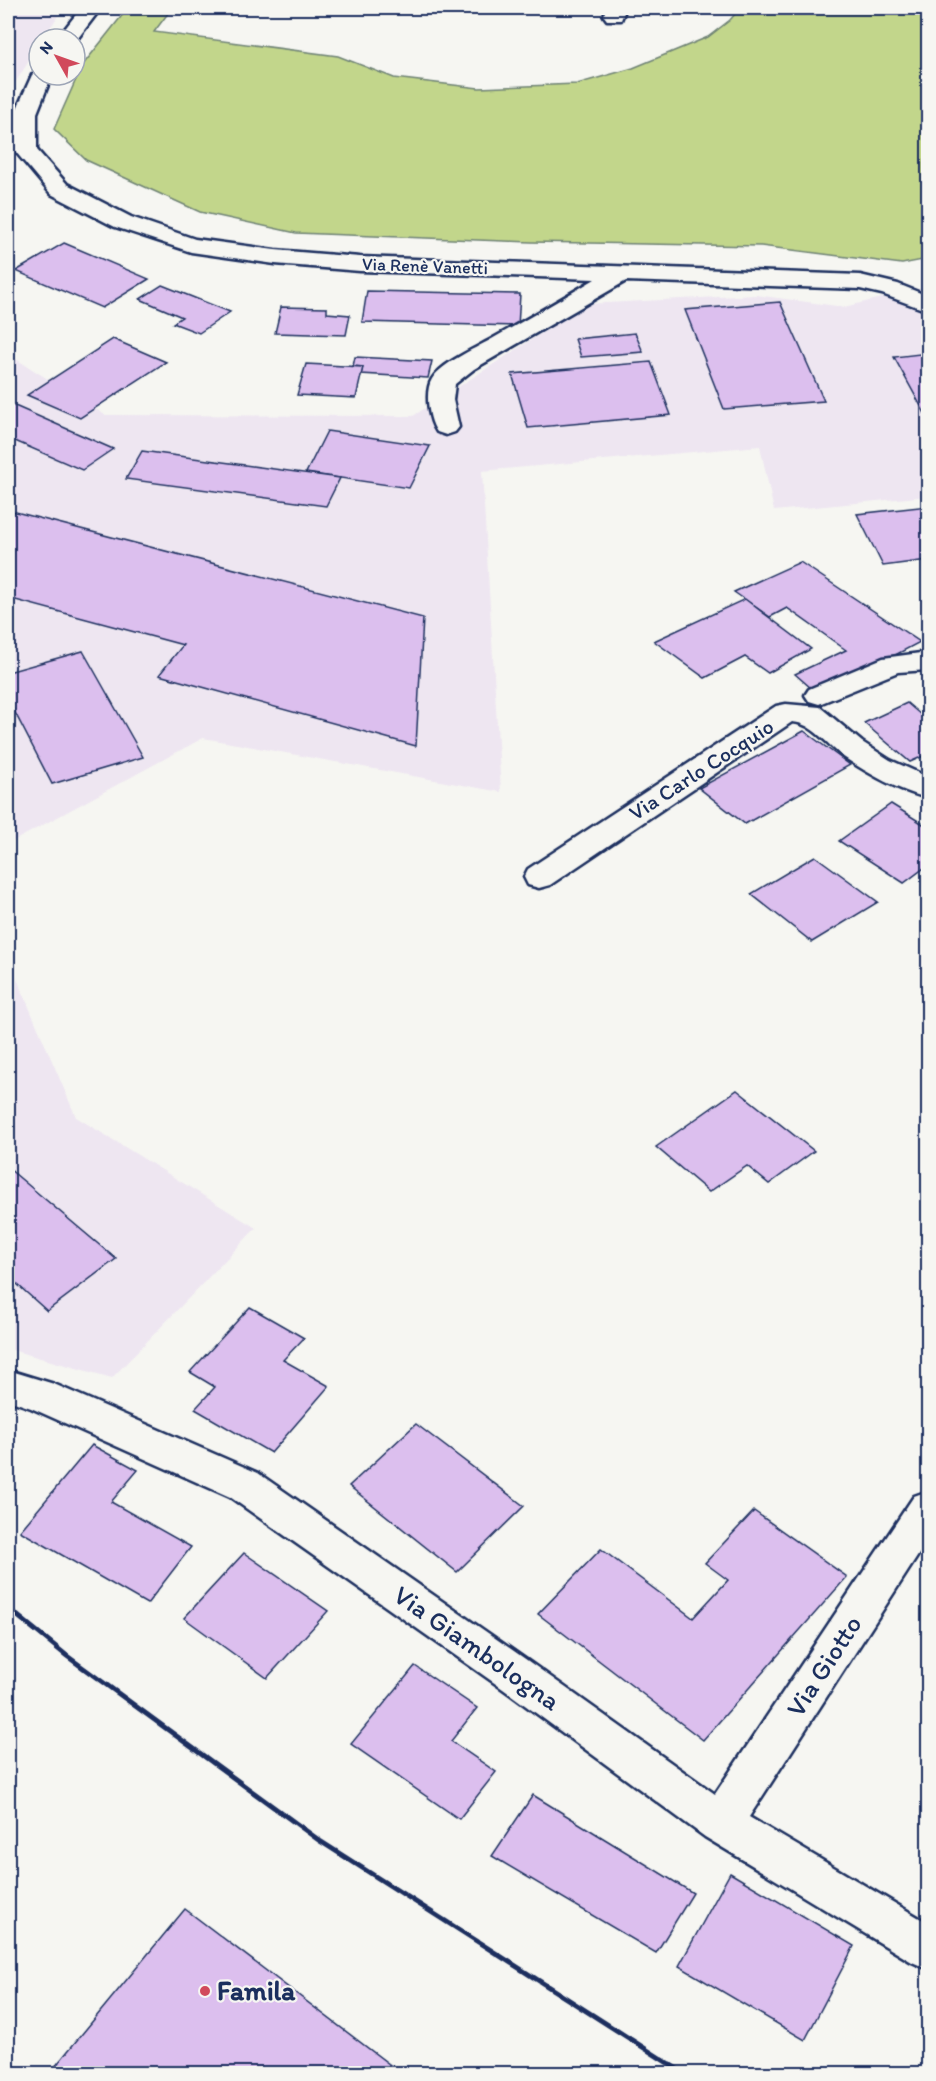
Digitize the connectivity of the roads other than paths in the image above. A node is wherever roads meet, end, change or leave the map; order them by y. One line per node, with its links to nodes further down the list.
1 (92, 8): 2 (street)
2 (77, 27)
3 (34, 87): 4 (street, Via Renè Vanetti)
4 (17, 114): 6 (street, Via Renè Vanetti)
5 (18, 171): 6 (street)
6 (59, 189): 7 (street, Via Renè Vanetti)
7 (621, 274): 8 (street, Via Renè Vanetti); 9 (street)
8 (928, 304)
9 (446, 427)
10 (928, 661): 11 (street)
11 (819, 695)
12 (928, 788): 13 (street, Via Carlo Cocquio)
13 (539, 877)
14 (8, 1385): 16 (street, Via Giambologna)
15 (928, 1508): 16 (street, Via Giotto)
16 (720, 1823): 17 (street, Via Giambologna)
17 (928, 1947)

